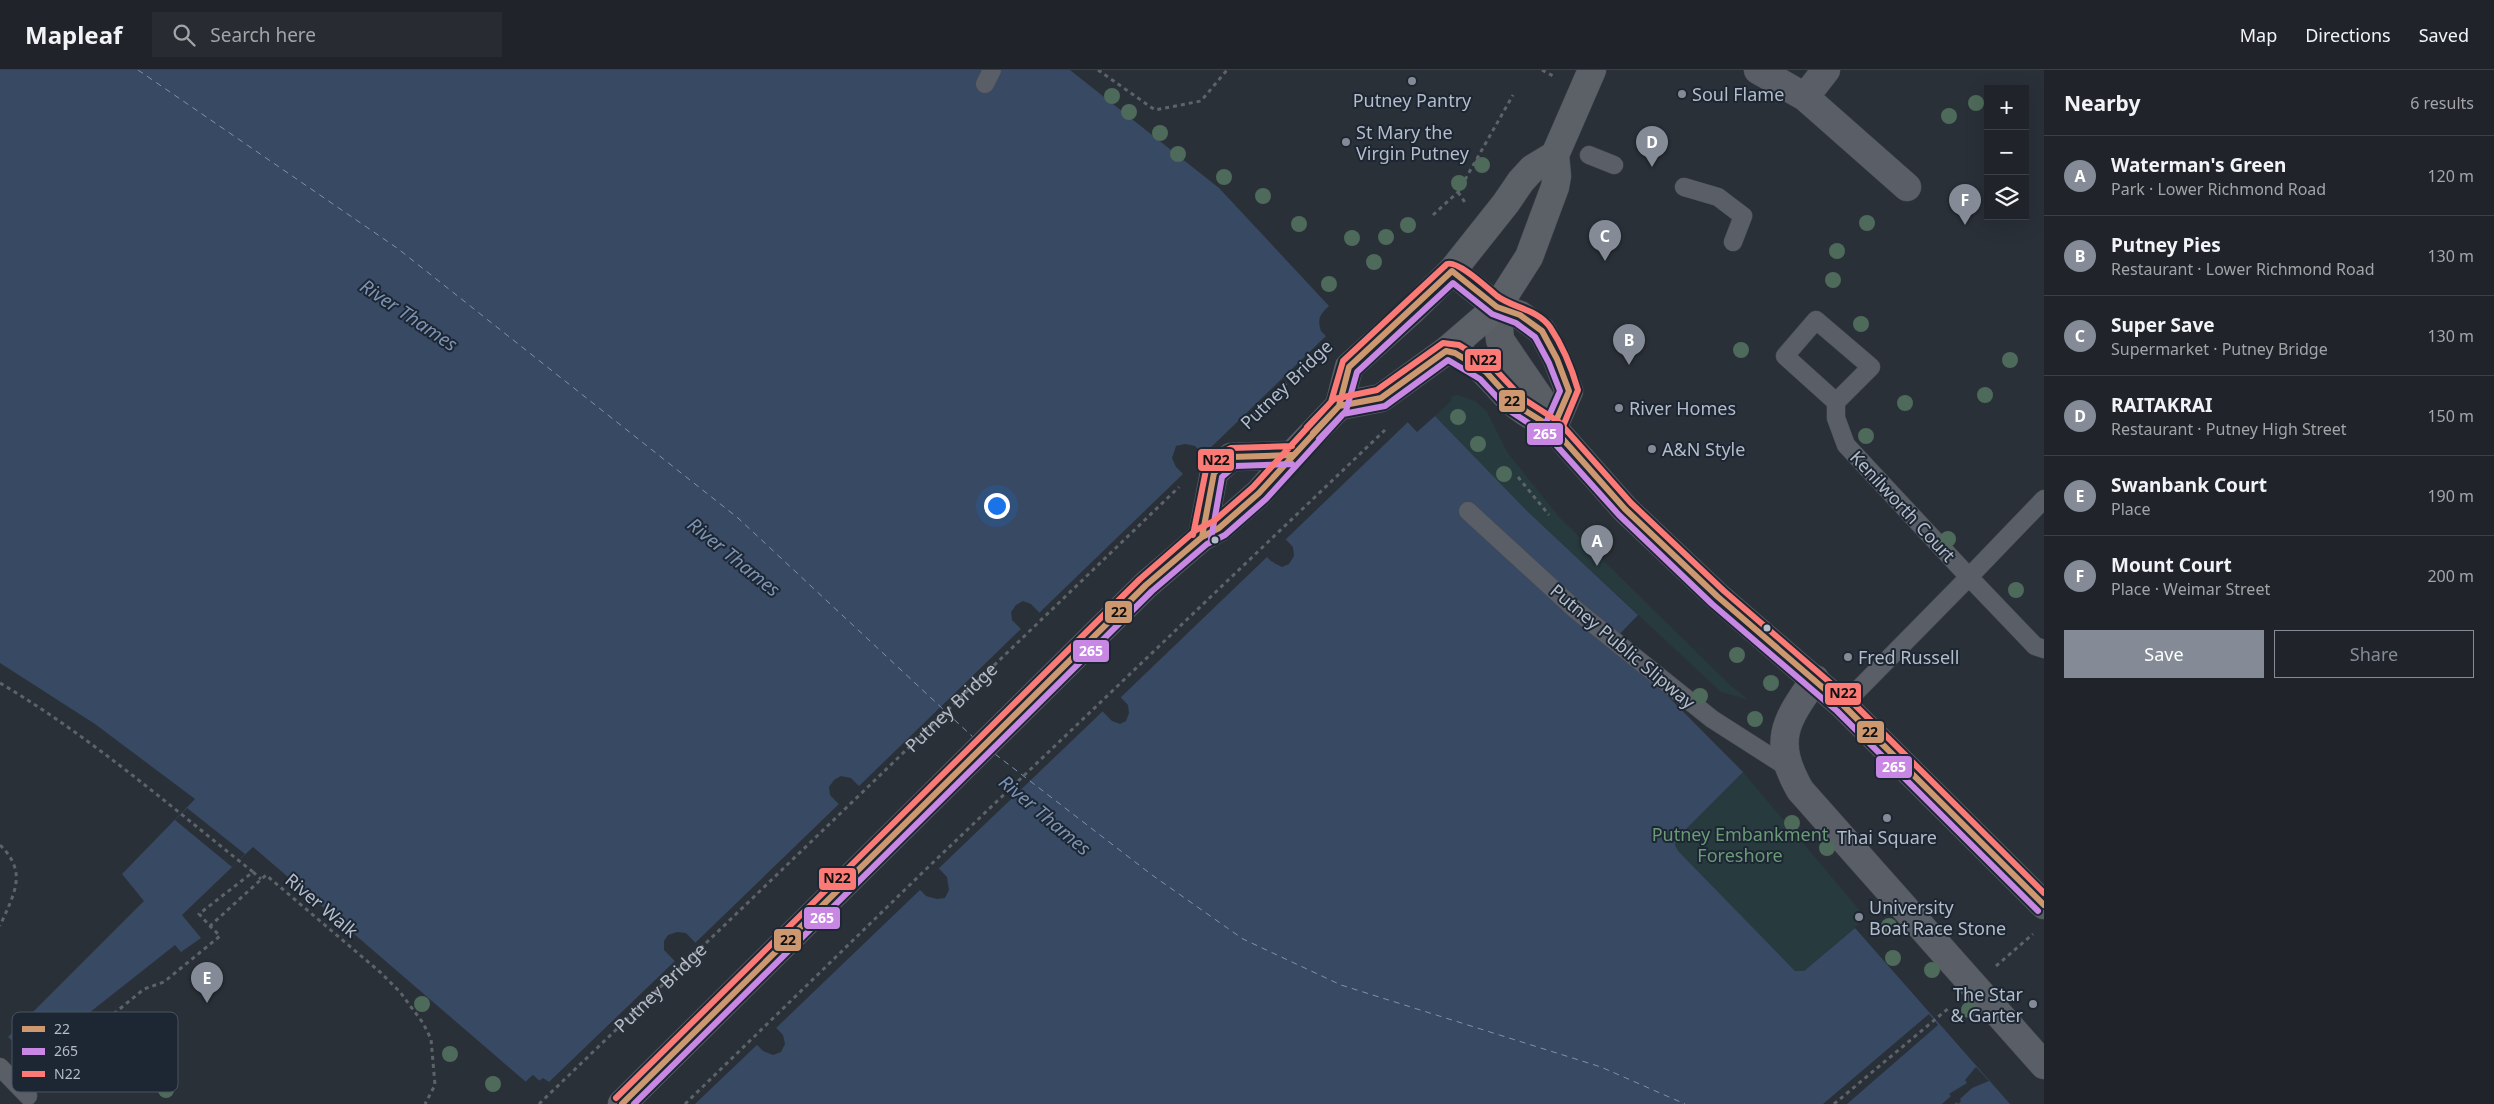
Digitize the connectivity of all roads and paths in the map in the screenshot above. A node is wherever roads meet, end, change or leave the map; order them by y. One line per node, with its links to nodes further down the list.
1 (1098, 70): 2 (path)
2 (1227, 70)
3 (1592, 70): 8 (main road)
4 (1758, 70): 7 (street)
5 (1826, 70): 7 (street)
6 (1513, 95): 13 (path)
7 (1805, 97): 11 (street)
8 (1555, 155): 17 (main road, Putney Bridge); 18 (main road)
9 (1590, 155): 10 (lane)
10 (1614, 164)
11 (1907, 186)
12 (1684, 187): 16 (lane)
13 (1458, 192): 14 (path); 15 (path)
14 (1468, 206)
15 (1434, 214)
16 (1733, 242)
17 (1452, 271): 18 (main road); 22 (main road, Putney Bridge)
18 (1497, 307): 20 (main road); 24 (main road); 24 (main road)
19 (1328, 343): 25 (path, Putney Bridge)
20 (1446, 350): 22 (main road); 24 (main road)
21 (1836, 402): 21 (lane); 33 (lane, Kenilworth Court)
22 (1339, 406): 26 (main road, Putney Bridge)
23 (1390, 426): 57 (path)
24 (1553, 428): 35 (main road)
25 (1235, 432)
26 (1292, 455): 32 (main road, Putney Bridge); 32 (main road)
27 (1518, 476): 31 (path)
28 (1186, 480): 55 (path, Putney Bridge)
29 (2044, 499): 33 (lane, Kenilworth Court)
30 (1468, 511): 38 (lane, Putney Public Slipway)
31 (1550, 515)
32 (1202, 537): 56 (main road, Putney Bridge)
33 (1969, 577): 34 (lane, Kenilworth Court); 37 (lane, Kenilworth Court)
34 (2044, 649)
35 (1815, 680): 37 (main road); 38 (street)
36 (0, 683): 40 (path)
37 (1843, 705): 42 (main road)
38 (1787, 767): 49 (street)
39 (0, 845): 43 (path)
40 (252, 872): 41 (path); 44 (path)
41 (261, 880): 44 (path, River Walk); 54 (path, River Walk)
42 (2041, 898)
43 (0, 926)
44 (210, 926): 47 (path)
45 (2026, 939): 46 (path)
46 (1990, 972)
47 (117, 1012)
48 (1934, 1020): 58 (path)
49 (2044, 1065)
50 (0, 1067): 51 (lane)
51 (12, 1079)
52 (24, 1092): 53 (lane)
53 (28, 1096)
54 (425, 1104)
55 (539, 1104)
56 (622, 1104)
57 (686, 1104)
58 (1834, 1104)

